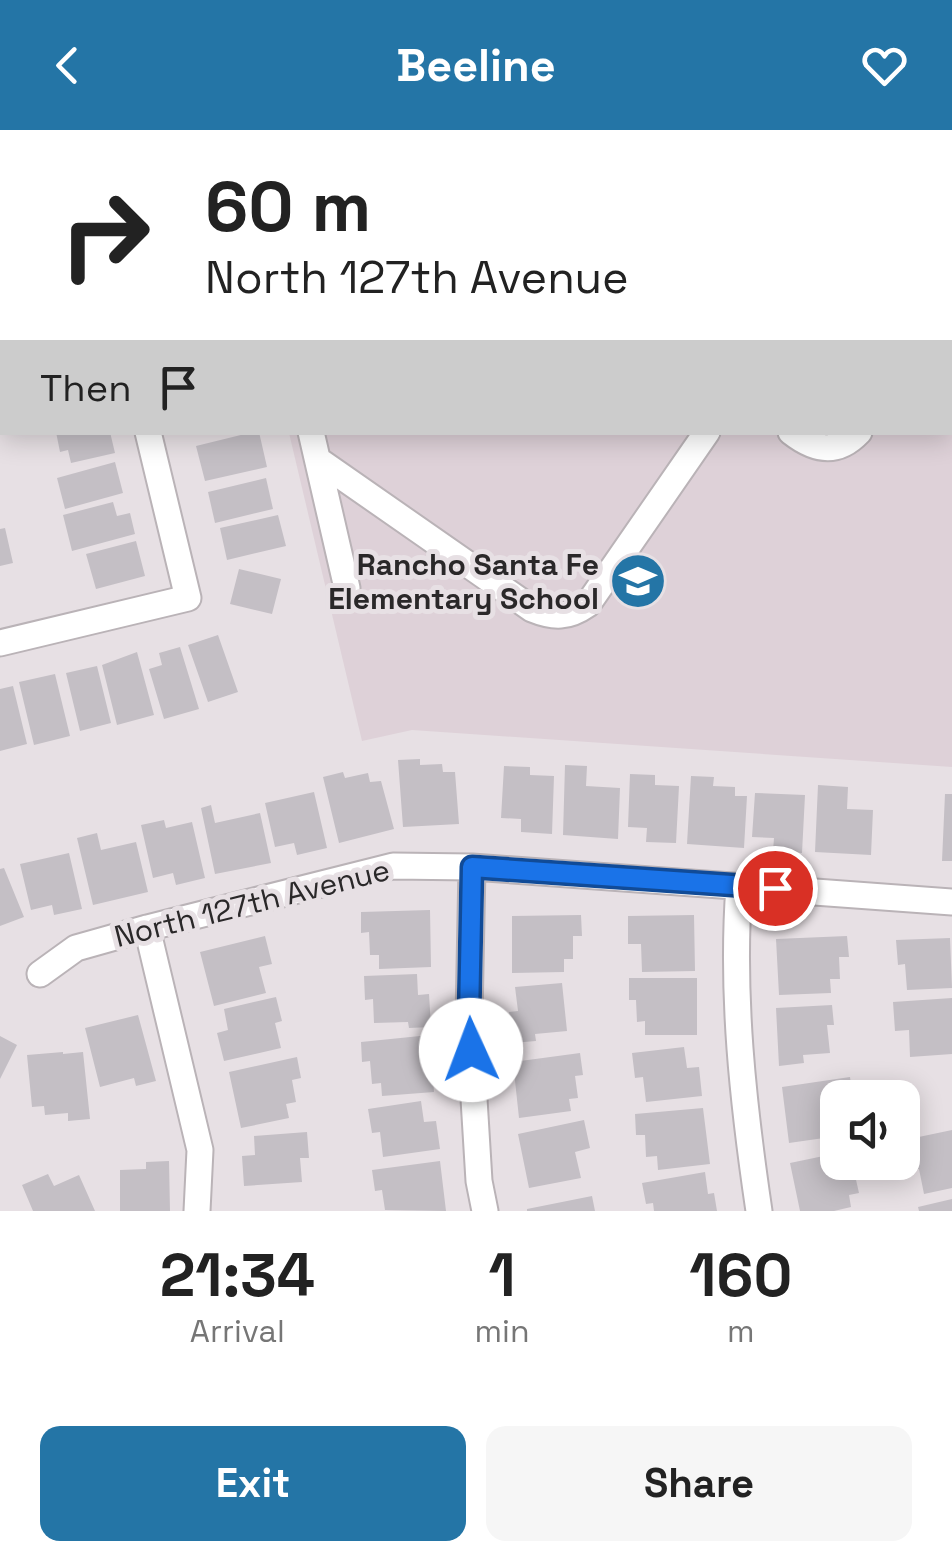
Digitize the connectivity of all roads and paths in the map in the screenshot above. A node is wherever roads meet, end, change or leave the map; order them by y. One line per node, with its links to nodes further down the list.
1 (149, 435): 8 (street)
2 (311, 435): 6 (street)
3 (705, 435): 6 (street)
4 (795, 435): 5 (street)
5 (855, 435)
6 (318, 460): 7 (street)
7 (347, 588)
8 (0, 643)
9 (472, 867): 10 (street, North 127th Avenue); 12 (street, North 127th Avenue); 15 (street)
10 (739, 886): 11 (street, North 127th Avenue); 16 (street)
11 (952, 902)
12 (146, 928): 13 (street, North 127th Avenue); 14 (street)
13 (40, 974)
14 (197, 1211)
15 (485, 1211)
16 (759, 1211)

